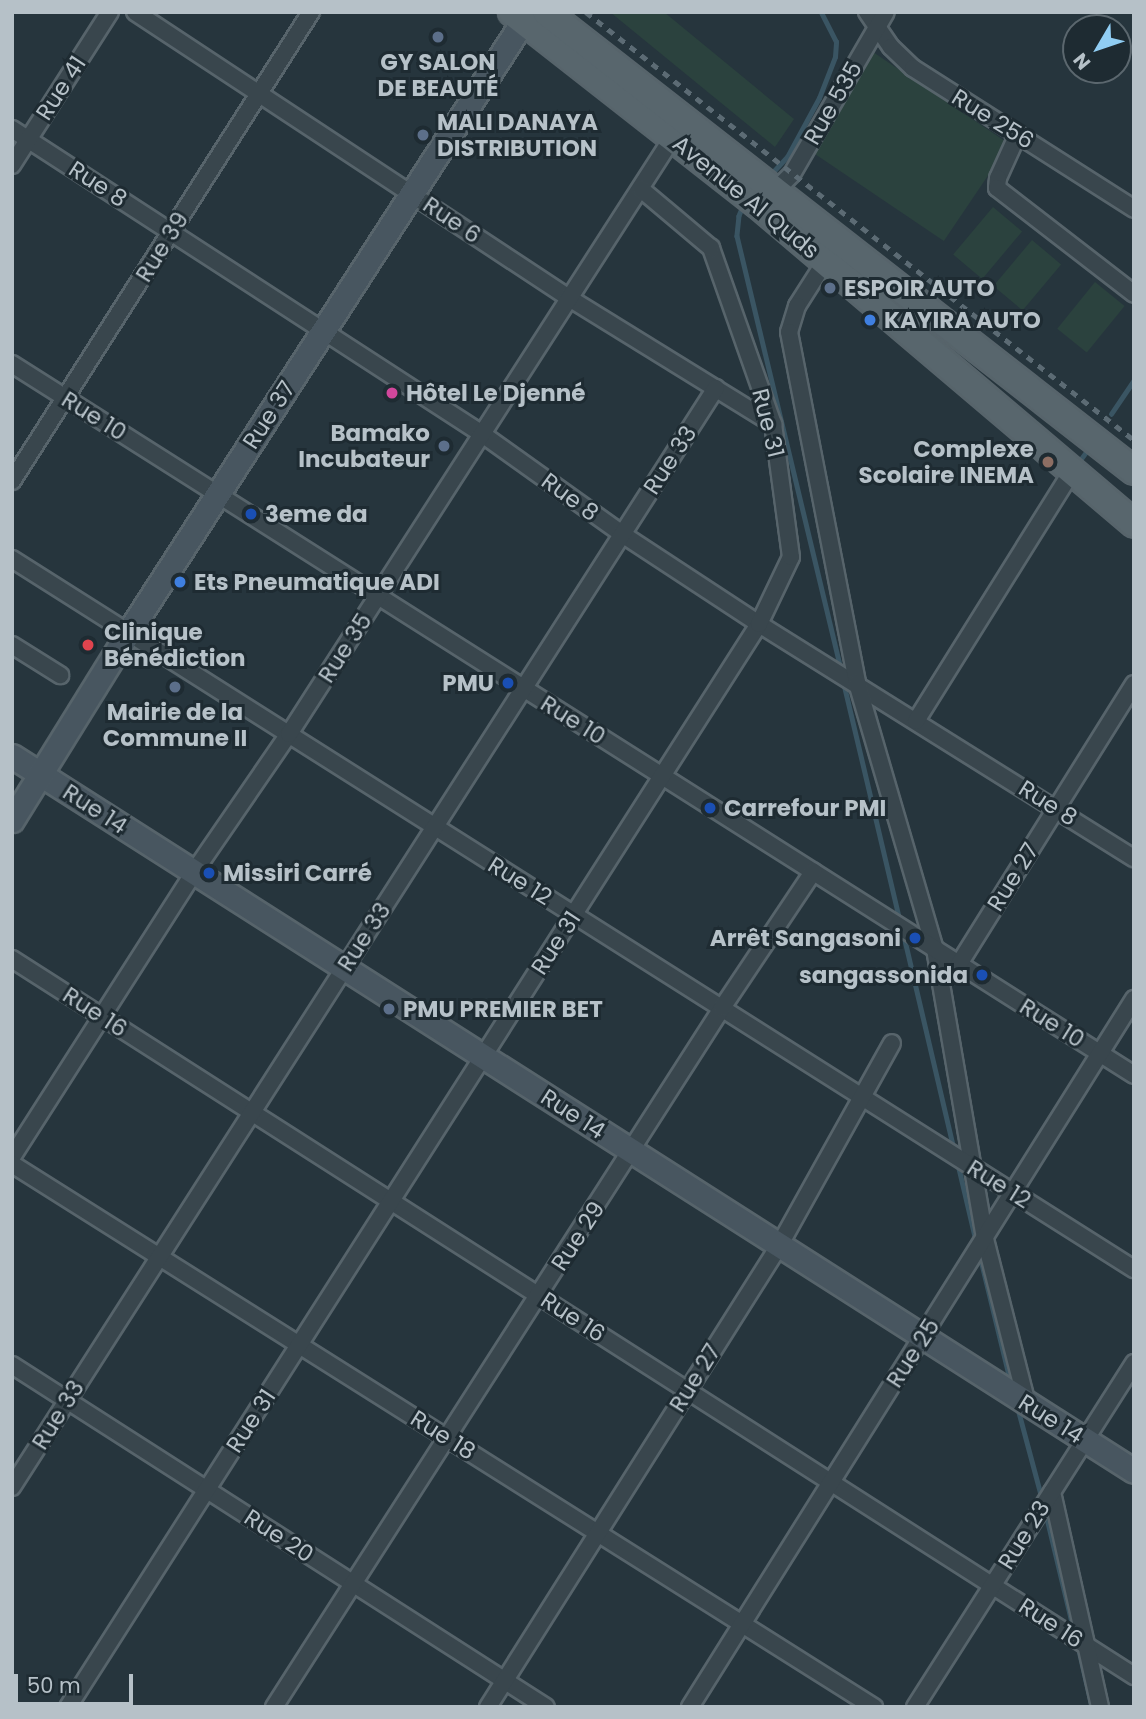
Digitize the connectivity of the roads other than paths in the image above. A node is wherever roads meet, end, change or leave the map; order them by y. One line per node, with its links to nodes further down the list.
1 (110, 12): 12 (street, Rue 41)
2 (135, 12): 8 (street, Rue 6)
3 (311, 12): 8 (street, Rue 39)
4 (867, 12): 7 (street, Rue 256)
5 (886, 12): 7 (street, Rue 535)
6 (528, 14): 11 (main road, Avenue Al Quds); 14 (main road, Avenue Al Quds); 16 (street, Rue 37)
7 (877, 27): 10 (street, Rue 256); 14 (street, Rue 535)
8 (259, 94): 16 (street, Rue 6); 18 (street, Rue 39)
9 (12, 129): 12 (street, Rue 8)
10 (1018, 134): 17 (street, Rue 256); 20 (street)
11 (673, 136): 14 (main road, Avenue Al Quds); 15 (street, Rue 35)
12 (29, 139): 13 (street, Rue 41); 18 (street, Rue 8)
13 (12, 165)
14 (758, 187): 19 (main road, Avenue Al Quds); 29 (main road, Avenue Al Quds)
15 (642, 189): 21 (street, Rue 35); 26 (street, Rue 31)
16 (414, 195): 21 (street, Rue 6); 22 (street, Rue 37)
17 (1134, 209)
18 (172, 232): 22 (street, Rue 8); 25 (street, Rue 39)
19 (825, 262): 28 (main road, Avenue Al Quds); 40 (street)
20 (1134, 294)
21 (569, 298): 24 (street, Rue 6); 27 (street, Rue 35)
22 (323, 331): 27 (street, Rue 8); 31 (street, Rue 37)
23 (12, 364): 25 (street, Rue 10)
24 (716, 388): 26 (street, Rue 6); 33 (street, Rue 33)
25 (66, 398): 30 (street, Rue 39); 31 (street, Rue 10)
26 (773, 424): 36 (street, Rue 31)
27 (482, 434): 33 (street, Rue 8); 35 (street, Rue 35)
28 (1072, 471): 32 (main road, Avenue Al Quds); 43 (street)
29 (1134, 471)
30 (12, 481)
31 (218, 494): 35 (street, Rue 10); 37 (street, Rue 37)
32 (1134, 524)
33 (622, 534): 36 (street, Rue 8); 42 (street, Rue 33)
34 (12, 559): 37 (street, Rue 12)
35 (378, 596): 42 (street, Rue 10); 44 (street, Rue 35)
36 (759, 624): 40 (street, Rue 8); 47 (street, Rue 31)
37 (128, 632): 44 (street, Rue 12); 46 (street, Rue 37)
38 (12, 645): 39 (street)
39 (60, 675)
40 (857, 683): 43 (street, Rue 8); 55 (street)
41 (1134, 684): 48 (street, Rue 27)
42 (523, 688): 47 (street, Rue 10); 50 (street, Rue 33)
43 (916, 721): 48 (street, Rue 8)
44 (289, 734): 50 (street, Rue 12); 52 (street, Rue 35)
45 (12, 756): 46 (street, Rue 14)
46 (42, 775): 49 (street, Rue 37); 52 (street, Rue 14)
47 (662, 776): 53 (street, Rue 10); 54 (street, Rue 31)
48 (1056, 807): 51 (street, Rue 8); 57 (street, Rue 27)
49 (12, 820)
50 (435, 827): 54 (street, Rue 12); 58 (street, Rue 33)
51 (1134, 858)
52 (194, 872): 58 (street, Rue 14); 61 (street, Rue 35)
53 (814, 872): 55 (street, Rue 10); 60 (street, Rue 29)
54 (574, 915): 60 (street, Rue 12); 64 (street, Rue 31)
55 (935, 949): 57 (street, Rue 10); 71 (street)
56 (12, 959): 61 (street, Rue 16)
57 (959, 964): 63 (street, Rue 10)
58 (344, 968): 64 (street, Rue 14); 67 (street, Rue 33)
59 (1134, 999): 63 (street, Rue 25)
60 (722, 1008): 66 (street, Rue 12); 68 (street, Rue 29)
61 (101, 1015): 67 (street, Rue 16); 69 (street, Rue 35)
62 (892, 1044): 66 (street, Rue 27)
63 (1100, 1053): 65 (street, Rue 10); 72 (street, Rue 25)
64 (483, 1057): 68 (street, Rue 14); 73 (street, Rue 31)
65 (1134, 1075)
66 (862, 1097): 71 (street, Rue 12); 75 (street, Rue 27)
67 (252, 1112): 73 (street, Rue 16); 76 (street, Rue 33)
68 (632, 1152): 75 (street, Rue 14); 78 (street, Rue 29)
69 (12, 1157)
70 (12, 1164): 76 (street, Rue 18)
71 (971, 1167): 72 (street, Rue 12); 74 (street)
72 (1013, 1193): 74 (street, Rue 25); 77 (street, Rue 12)
73 (391, 1201): 78 (street, Rue 16); 80 (street, Rue 31)
74 (985, 1239): 79 (street, Rue 25); 85 (street)
75 (779, 1246): 79 (street, Rue 14); 83 (street, Rue 27)
76 (159, 1257): 80 (street, Rue 18); 84 (street, Rue 33)
77 (1134, 1269)
78 (539, 1296): 83 (street, Rue 16); 86 (street, Rue 29)
79 (924, 1337): 85 (street, Rue 14); 89 (street, Rue 25)
80 (299, 1345): 86 (street, Rue 18); 91 (street, Rue 31)
81 (1134, 1363): 87 (street, Rue 23)
82 (12, 1365): 84 (street, Rue 20)
83 (687, 1391): 89 (street, Rue 16); 93 (street, Rue 27)
84 (67, 1400): 90 (street, Rue 33); 91 (street, Rue 20)
85 (1027, 1404): 87 (street, Rue 14)
86 (447, 1438): 93 (street, Rue 18); 94 (street, Rue 29)
87 (1085, 1440): 88 (street, Rue 14); 92 (street, Rue 23)
88 (1134, 1471)
89 (830, 1482): 95 (street, Rue 16); 96 (street, Rue 25)
90 (12, 1487)
91 (207, 1490): 94 (street, Rue 20); 100 (street, Rue 31)
92 (1052, 1492): 95 (street, Rue 23); 97 (street)
93 (598, 1532): 96 (street, Rue 18); 99 (street, Rue 27)
94 (353, 1583): 99 (street, Rue 20); 101 (street, Rue 29)
95 (992, 1586): 97 (street, Rue 16); 106 (street, Rue 23)
96 (744, 1623): 104 (street, Rue 25); 105 (street, Rue 18)
97 (1084, 1644): 98 (street, Rue 16); 107 (street)
98 (1134, 1676)
99 (504, 1680): 102 (street, Rue 27); 103 (street, Rue 20)
100 (68, 1707)
101 (274, 1707)
102 (488, 1707)
103 (545, 1707)
104 (690, 1707)
105 (874, 1707)
106 (915, 1707)
107 (1100, 1707)

